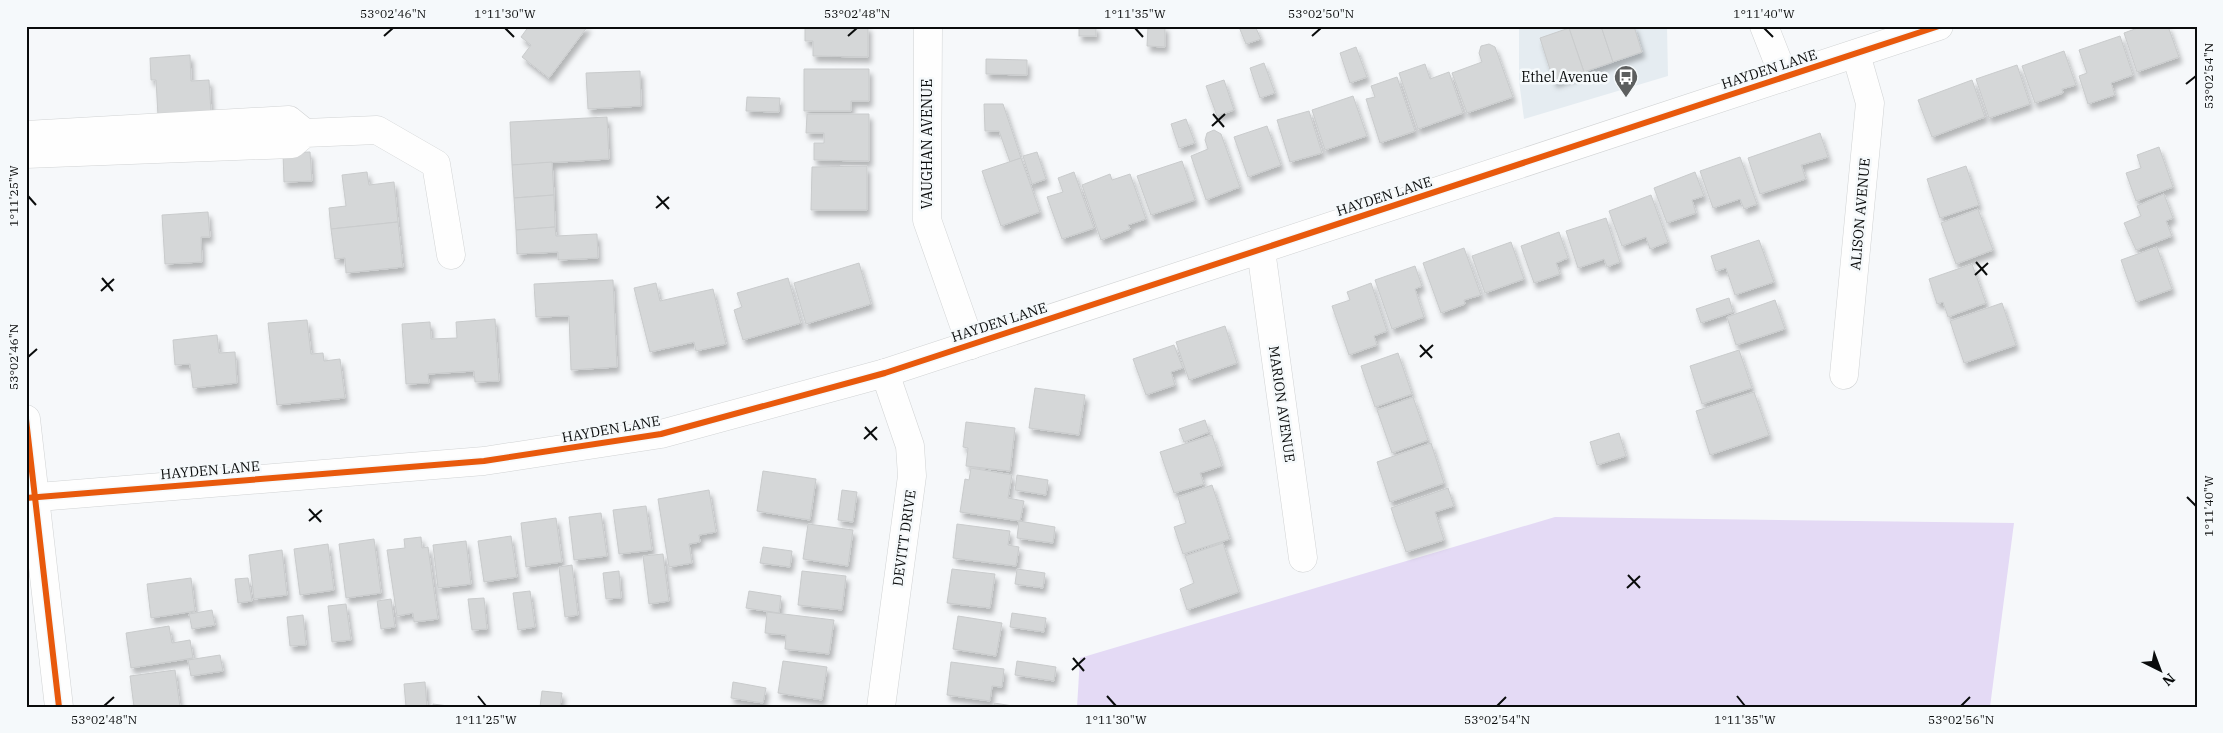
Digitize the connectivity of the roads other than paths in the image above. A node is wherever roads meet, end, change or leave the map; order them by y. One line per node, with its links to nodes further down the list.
1 (928, 26): 11 (street, VAUGHAN AVENUE)
2 (1764, 26): 5 (street)
3 (1939, 26): 4 (street, HAYDEN LANE)
4 (1856, 54): 5 (street, HAYDEN LANE); 13 (street, ALISON AVENUE)
5 (1784, 77): 9 (street, HAYDEN LANE)
6 (305, 133): 7 (street); 8 (street); 10 (street)
7 (26, 135)
8 (26, 154)
9 (1261, 250): 11 (street, HAYDEN LANE); 16 (street, MARION AVENUE)
10 (452, 255)
11 (972, 345): 12 (street, HAYDEN LANE)
12 (885, 373): 15 (street, HAYDEN LANE); 18 (street, DEVITT DRIVE)
13 (1844, 376)
14 (26, 419): 15 (street)
15 (31, 497): 17 (street)
16 (1303, 558)
17 (59, 707)
18 (881, 707)

